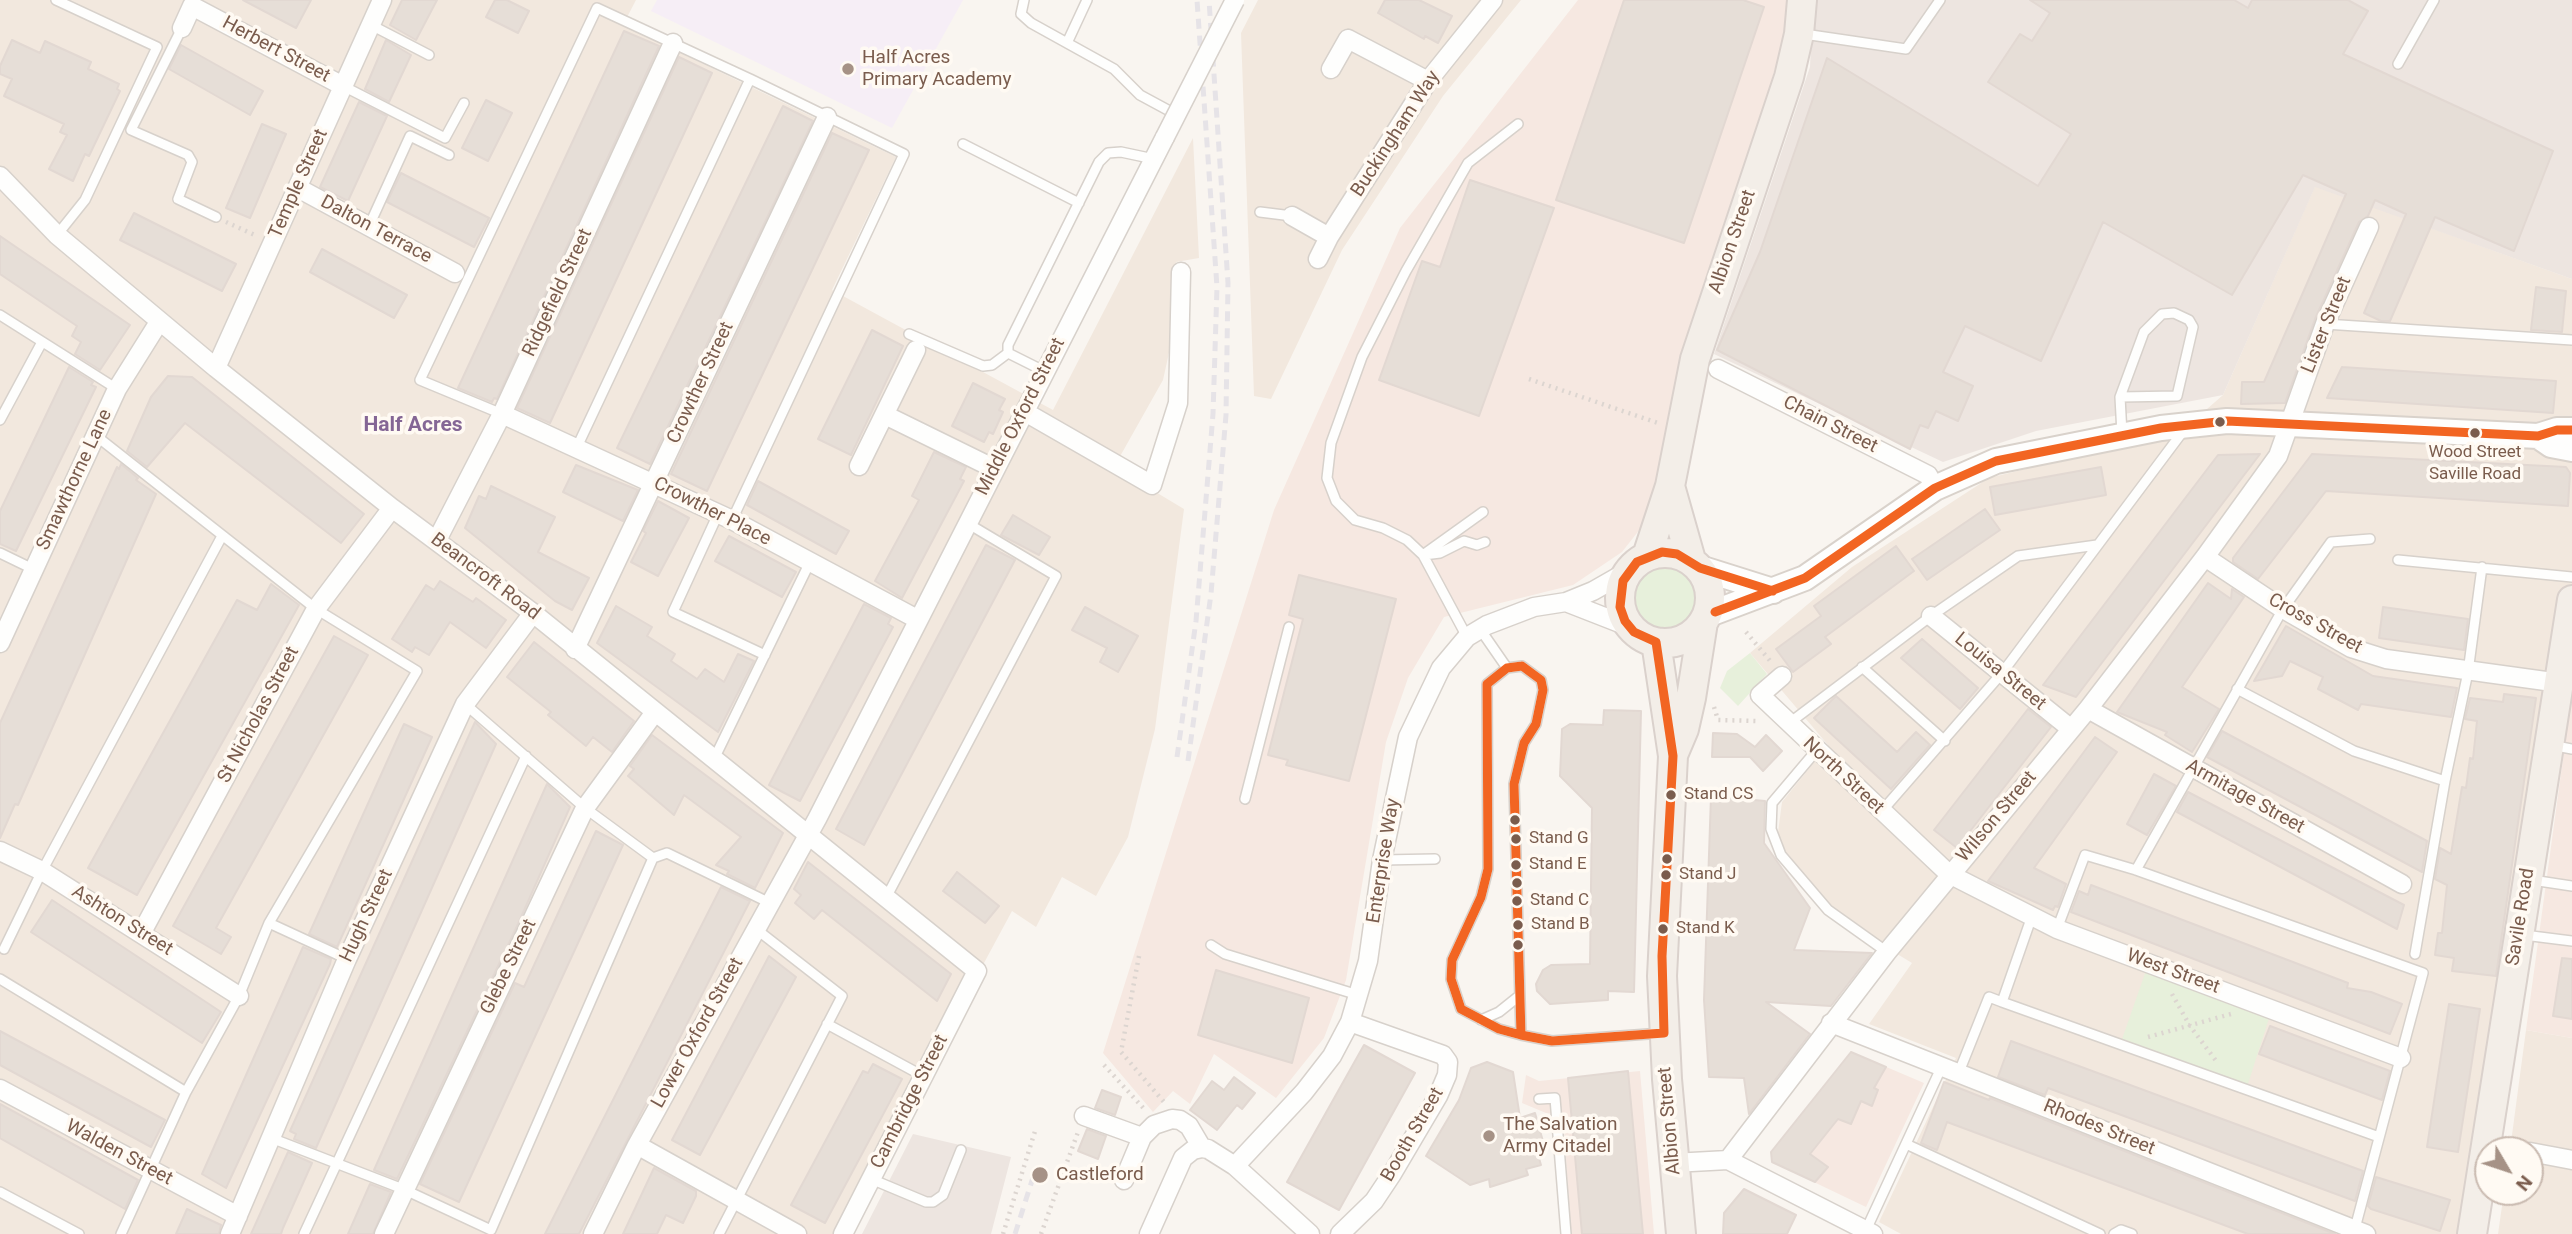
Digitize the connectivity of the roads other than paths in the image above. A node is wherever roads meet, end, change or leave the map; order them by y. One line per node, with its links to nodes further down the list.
1 (56, 0): 36 (lane)
2 (382, 0): 10 (street, Temple Street)
3 (1024, 0): 14 (lane)
4 (1087, 0): 14 (lane)
5 (1235, 0): 22 (street, Middle Oxford Street, bridge)
6 (1493, 0): 19 (street, Buckingham Way)
7 (1802, 0): 12 (main road, Albion Street)
8 (1940, 0): 12 (lane)
9 (2434, 0): 16 (lane)
10 (371, 25): 15 (lane); 20 (street, Temple Street)
11 (182, 28): 20 (street, Herbert Street); 33 (lane)
12 (1799, 34): 66 (main road, Albion Street)
13 (673, 43): 18 (lane); 54 (street, Ridgefield Street); 54 (lane)
14 (1067, 43): 22 (lane)
15 (429, 55)
16 (2398, 64)
17 (1331, 69): 19 (street)
18 (750, 79): 23 (lane); 62 (lane)
19 (1427, 81): 37 (street, Buckingham Way)
20 (343, 86): 21 (lane); 29 (street, Temple Street)
21 (464, 103)
22 (1177, 114): 27 (street, Middle Oxford Street, bridge)
23 (827, 117): 65 (street, Crowther Street); 70 (lane)
24 (1518, 124): 78 (lane)
25 (964, 144): 30 (lane)
26 (449, 155): 34 (lane)
27 (1154, 159): 30 (lane); 50 (street, Middle Oxford Street)
28 (0, 176): 36 (street, Beancroft Road)
29 (298, 188): 34 (street, Dalton Terrace); 48 (street, Temple Street)
30 (1079, 203): 47 (lane)
31 (1260, 212): 32 (lane)
32 (1292, 216): 37 (street)
33 (216, 217)
34 (369, 226): 39 (street, Dalton Terrace)
35 (2369, 227): 43 (street, Lister Street)
36 (57, 235): 42 (street, Beancroft Road)
37 (1329, 237): 38 (street, Buckingham Way)
38 (1318, 259)
39 (455, 272)
40 (1181, 272): 53 (street)
41 (0, 315): 45 (lane)
42 (159, 322): 48 (street, Beancroft Road); 51 (street, Smawthorne Lane)
43 (2325, 324): 44 (lane); 57 (street, Lister Street)
44 (2572, 340)
45 (42, 342): 51 (lane); 56 (lane)
46 (913, 342): 47 (lane); 55 (street)
47 (1008, 353): 50 (lane)
48 (216, 368): 68 (street, Beancroft Road)
49 (1718, 369): 67 (street, Chain Street)
50 (1044, 371): 53 (street, Middle Oxford Street)
51 (117, 389): 59 (street, Smawthorne Lane)
52 (2120, 397): 52 (lane); 60 (lane)
53 (1025, 412): 64 (street, Middle Oxford Street)
54 (502, 414): 62 (street, Crowther Place); 73 (street, Ridgefield Street)
55 (885, 415): 63 (street); 64 (street)
56 (0, 419)
57 (2289, 424): 58 (street); 61 (street); 79 (street, Wilson Street)
58 (2187, 425): 60 (street); 76 (lane)
59 (95, 435): 72 (lane); 85 (street, Smawthorne Lane)
60 (2122, 436): 67 (street)
61 (2571, 440)
62 (577, 447): 65 (street, Crowther Place)
63 (859, 466)
64 (995, 469): 71 (street, Middle Oxford Street)
65 (655, 482): 70 (street, Crowther Place); 101 (street, Crowther Street)
66 (1670, 486): 82 (main road, Albion Street); 83 (main road)
67 (1935, 488): 87 (street)
68 (392, 508): 73 (street, Beancroft Road); 90 (street, St Nicholas Street)
69 (1483, 512): 78 (lane)
70 (725, 517): 81 (street, Crowther Place); 102 (lane)
71 (967, 523): 94 (street, Middle Oxford Street); 137 (lane)
72 (222, 536): 90 (lane); 132 (lane)
73 (437, 540): 91 (street, Beancroft Road)
74 (2370, 540): 89 (lane)
75 (1485, 542): 78 (lane)
76 (2096, 545): 93 (lane); 106 (lane)
77 (0, 553): 85 (lane)
78 (1423, 555): 98 (lane)
79 (2205, 556): 89 (street, Cross Street); 111 (street, Wilson Street)
80 (2398, 560): 84 (lane)
81 (810, 562): 94 (street, Crowther Place); 102 (lane)
82 (1638, 563): 83 (main road); 88 (street, Enterprise Way); 97 (main road)
83 (1695, 564): 87 (street); 95 (main road)
84 (2482, 567): 86 (lane); 105 (lane)
85 (33, 569): 100 (street, Smawthorne Lane)
86 (2572, 577)
87 (1773, 591): 95 (street)
88 (1566, 602): 97 (street); 98 (street, Enterprise Way)
89 (2283, 608): 105 (street, Cross Street); 109 (lane)
90 (316, 609): 140 (lane); 143 (street, St Nicholas Street)
91 (533, 613): 101 (street, Beancroft Road); 110 (street, Hugh Street)
92 (2571, 615): 108 (main road, Savile Road)
93 (1931, 616): 103 (lane); 106 (street, Louisa Street)
94 (917, 619): 126 (street, Middle Oxford Street)
95 (1705, 619): 99 (main road); 119 (main road, Albion Street)
96 (1289, 627): 123 (lane)
97 (1630, 627): 99 (main road)
98 (1474, 633): 104 (lane); 130 (street, Enterprise Way)
99 (1656, 642): 119 (main road, Albion Street)
100 (0, 643)
101 (575, 649): 112 (street, Beancroft Road)
102 (765, 654): 120 (lane)
103 (1862, 667): 113 (lane); 115 (lane)
104 (1507, 668): 155 (lane); 157 (lane)
105 (2468, 672): 108 (street, Cross Street); 122 (lane)
106 (2001, 673): 114 (street, Louisa Street); 115 (lane)
107 (1782, 676): 113 (street, North Street)
108 (2560, 683): 116 (main road, Savile Road)
109 (2237, 689): 121 (lane); 122 (lane)
110 (465, 704): 118 (lane); 150 (street, Hugh Street)
111 (2088, 709): 114 (street, Wilson Street); 121 (street, Armitage Street)
112 (655, 712): 120 (street, Beancroft Road); 124 (street, Glebe Street)
113 (1788, 724): 117 (street, North Street)
114 (2070, 728): 133 (street, Wilson Street)
115 (1945, 741): 125 (lane)
116 (2561, 747): 134 (main road, Savile Road)
117 (1816, 751): 125 (street, North Street); 148 (lane)
118 (526, 756): 124 (lane); 181 (lane)
119 (1673, 756): 161 (main road, Albion Street)
120 (714, 759): 126 (street, Beancroft Road)
121 (2192, 769): 131 (lane); 135 (street, Armitage Street)
122 (2445, 781): 149 (lane)
123 (1245, 799)
124 (585, 807): 128 (lane); 187 (street, Glebe Street)
125 (1881, 812): 133 (street, North Street)
126 (808, 835): 137 (street, Beancroft Road); 138 (street, Lower Oxford Street)
127 (0, 851): 132 (street, Ashton Street)
128 (653, 858): 138 (lane); 187 (lane)
129 (1435, 859): 130 (lane)
130 (1382, 860): 153 (street, Enterprise Way)
131 (2136, 870): 142 (lane); 163 (lane)
132 (41, 871): 143 (street, Ashton Street); 147 (lane)
133 (1949, 874): 139 (street, West Street); 148 (street, Wilson Street)
134 (2528, 879): 136 (lane); 144 (main road, Savile Road)
135 (2402, 884)
136 (2572, 886)
137 (887, 897): 151 (street, Beancroft Road)
138 (770, 904): 141 (street, Lower Oxford Street)
139 (2032, 916): 142 (street, West Street); 156 (lane)
140 (269, 923): 150 (lane); 154 (lane)
141 (755, 929): 160 (lane); 175 (street, Lower Oxford Street)
142 (2057, 929): 163 (street, West Street)
143 (142, 932): 154 (street, Ashton Street)
144 (2519, 934): 145 (lane); 170 (main road, Savile Road)
145 (2572, 941)
146 (1211, 945): 153 (lane)
147 (4, 948)
148 (1887, 952): 159 (street, Wilson Street)
149 (2415, 954)
150 (347, 960): 172 (street, Hugh Street)
151 (977, 971): 165 (street, Cambridge Street)
152 (0, 979): 167 (lane)
153 (1357, 995): 158 (street, Enterprise Way)
154 (239, 996): 167 (lane)
155 (1520, 996): 157 (lane); 162 (lane)
156 (2001, 1002): 164 (lane); 173 (lane)
157 (1478, 1019): 162 (lane)
158 (1350, 1021): 183 (street, Enterprise Way); 192 (street, Booth Street)
159 (1831, 1023): 164 (street, Rhodes Street); 179 (street, Wilson Street)
160 (827, 1024): 165 (lane); 189 (lane)
161 (1664, 1033): 162 (lane); 182 (main road, Albion Street)
162 (1521, 1035)
163 (2401, 1058): 173 (lane)
164 (1951, 1069): 174 (lane); 194 (street, Rhodes Street)
165 (923, 1076): 185 (street, Cambridge Street)
166 (0, 1089): 184 (street, Walden Street)
167 (186, 1092): 184 (lane)
168 (1539, 1099): 206 (lane)
169 (1084, 1116): 171 (street)
170 (2486, 1136)
171 (1142, 1137): 176 (street); 186 (street)
172 (271, 1138): 181 (lane); 191 (street, Hugh Street)
173 (2379, 1138): 194 (lane)
174 (1906, 1144): 193 (lane); 208 (lane)
175 (637, 1145): 189 (street); 200 (street, Lower Oxford Street)
176 (1205, 1148): 183 (street); 204 (street)
177 (961, 1150): 185 (lane)
178 (2544, 1155): 180 (street)
179 (1728, 1160): 182 (street); 193 (street)
180 (2572, 1160)
181 (335, 1163): 187 (lane); 198 (lane)
182 (1673, 1163): 207 (main road, Albion Street)
183 (1235, 1166): 205 (street)
184 (150, 1170): 191 (street, Walden Street); 196 (lane)
185 (871, 1179): 203 (street, Cambridge Street)
186 (1124, 1180)
187 (403, 1189): 199 (street, Glebe Street)
188 (0, 1192): 195 (lane)
189 (737, 1200): 201 (lane); 202 (street)
190 (2476, 1206): 211 (main road, Savile Road)
191 (238, 1216): 197 (street, Hugh Street)
192 (1347, 1228)
193 (1870, 1232)
194 (2358, 1233)
195 (79, 1234)
196 (121, 1234)
197 (230, 1234)
198 (304, 1234)
199 (384, 1234)
200 (593, 1234)
201 (719, 1234)
202 (797, 1234)
203 (844, 1234)
204 (1149, 1234)
205 (1310, 1234)
206 (1566, 1234)
207 (1681, 1234)
208 (2100, 1234)
209 (2114, 1234): 210 (lane)
210 (2132, 1234)
211 (2472, 1234)

